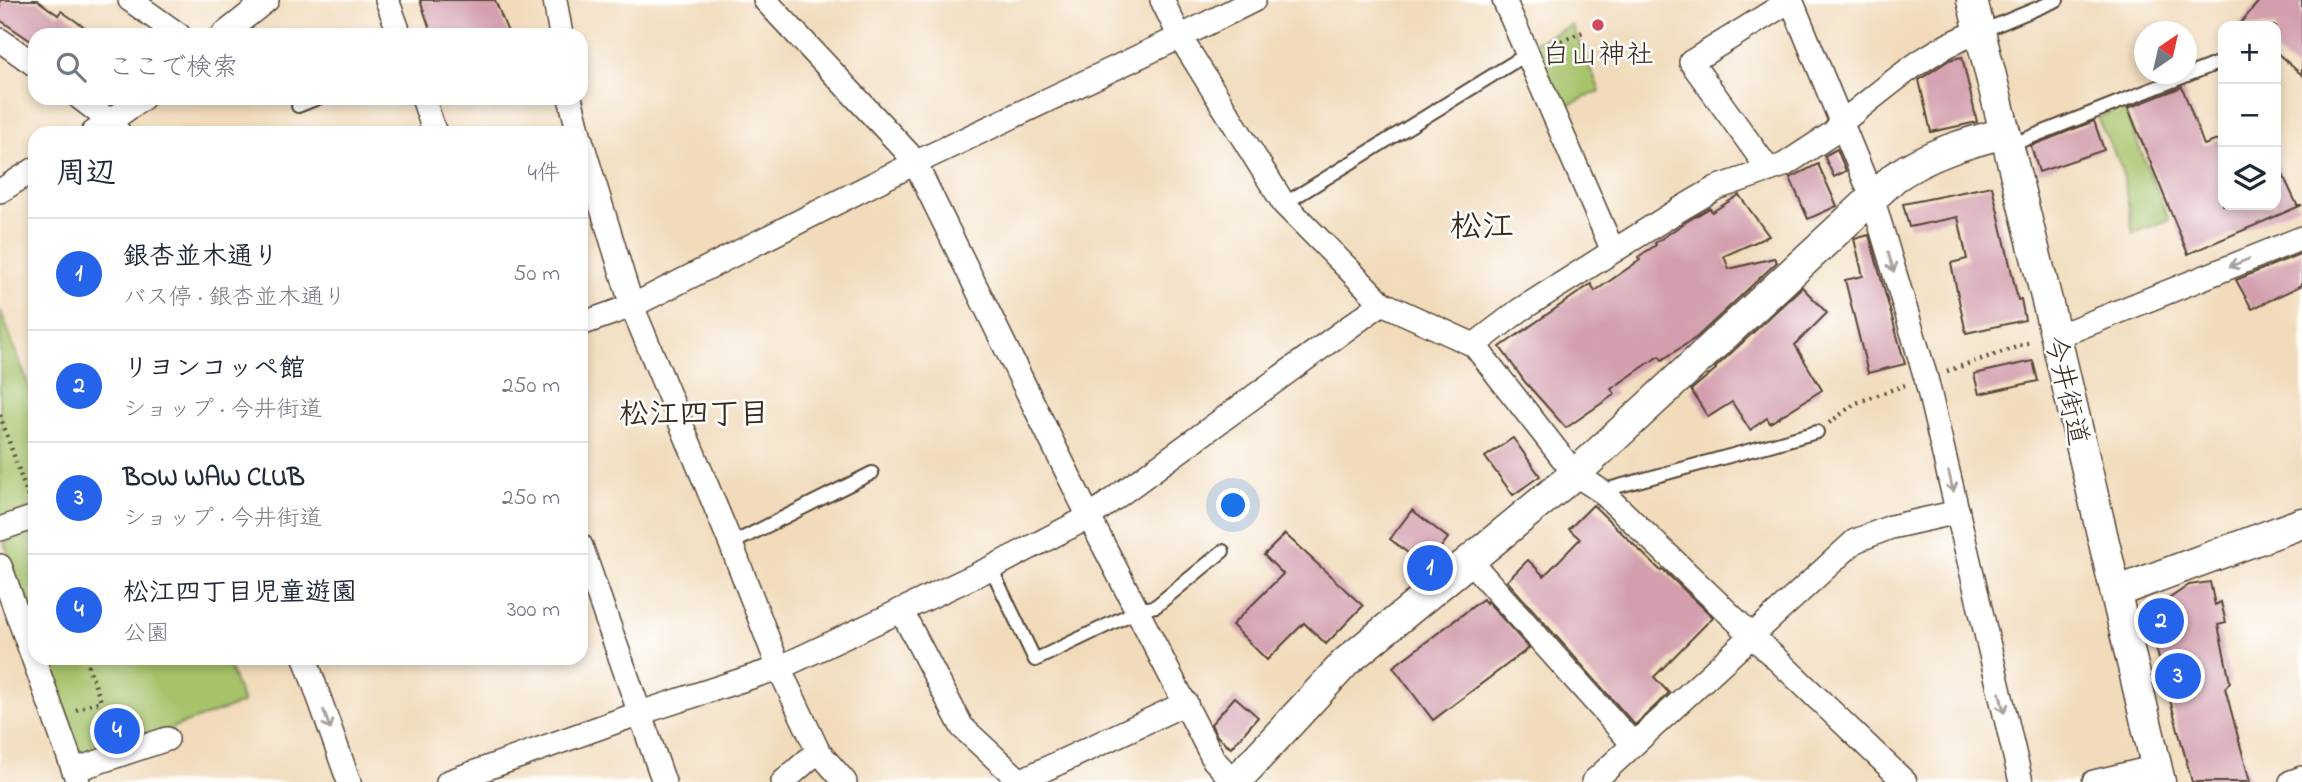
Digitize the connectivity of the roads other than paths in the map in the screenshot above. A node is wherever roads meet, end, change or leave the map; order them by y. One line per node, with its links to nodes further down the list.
1 (130, 0): 12 (street)
2 (267, 0): 13 (street)
3 (387, 0): 14 (street)
4 (555, 0): 15 (street)
5 (765, 0): 33 (street)
6 (1162, 0): 17 (street)
7 (1254, 0): 17 (street)
8 (1504, 0): 19 (street)
9 (1791, 0): 26 (street); 34 (street)
10 (1972, 0): 16 (street, 今井街道)
11 (2057, 0): 16 (lane)
12 (169, 28)
13 (232, 28)
14 (397, 28)
15 (560, 28)
16 (1980, 32): 26 (street); 31 (street, 今井街道)
17 (1181, 37): 33 (street); 38 (street)
18 (0, 40): 20 (street)
19 (1527, 54): 38 (lane); 40 (street)
20 (28, 60)
21 (2218, 63): 31 (lane)
22 (86, 105): 27 (street)
23 (135, 105): 28 (street)
24 (425, 105): 29 (street)
25 (572, 105): 30 (street)
26 (1842, 122): 34 (street); 37 (street)
27 (105, 126)
28 (111, 126)
29 (433, 126)
30 (577, 126)
31 (2006, 140): 37 (street); 44 (street, 今井街道)
32 (588, 163): 42 (street)
33 (915, 163): 42 (street); 52 (street)
34 (1769, 170): 40 (street)
35 (28, 173): 36 (street)
36 (0, 191)
37 (1872, 197): 48 (street); 50 (street, one-way to 50)
38 (1284, 204): 41 (street)
39 (2302, 237): 44 (street, one-way to 44)
40 (1613, 251): 45 (street)
41 (1382, 303): 45 (street); 52 (street)
42 (632, 306): 43 (street); 55 (street)
43 (588, 322)
44 (2055, 333): 61 (street, 今井街道)
45 (1474, 345): 48 (street)
46 (1817, 432): 49 (lane)
47 (872, 473): 55 (lane)
48 (1575, 474): 49 (street); 57 (street)
49 (1601, 491): 64 (street)
50 (1958, 512): 64 (street); 85 (street, one-way to 85)
51 (28, 513): 54 (street)
52 (1089, 517): 60 (street); 63 (street)
53 (2302, 523): 61 (street)
54 (0, 529)
55 (731, 544): 68 (street)
56 (1223, 551): 63 (lane)
57 (1470, 561): 72 (street); 82 (street)
58 (0, 566): 65 (street)
59 (588, 566): 70 (street)
60 (991, 568): 62 (street); 63 (lane)
61 (2116, 592): 74 (street, 今井街道)
62 (901, 610): 68 (street); 69 (street)
63 (1139, 610): 69 (street)
64 (1752, 635): 72 (street); 84 (street)
65 (28, 643)
66 (36, 665): 75 (street)
67 (307, 665): 77 (street, one-way to 77)
68 (779, 668): 70 (street); 73 (street)
69 (1185, 703): 82 (street)
70 (640, 713): 78 (street); 79 (street)
71 (167, 738): 75 (street)
72 (1633, 744): 83 (street)
73 (818, 751): 80 (street); 81 (street)
74 (2158, 775): 86 (street)
75 (76, 776)
76 (2302, 778): 87 (street)
77 (349, 782)
78 (448, 782)
79 (664, 782)
80 (783, 782)
81 (845, 782)
82 (1235, 782)
83 (1593, 782)
84 (1905, 782)
85 (2021, 782)
86 (2094, 782)
87 (2291, 782)

